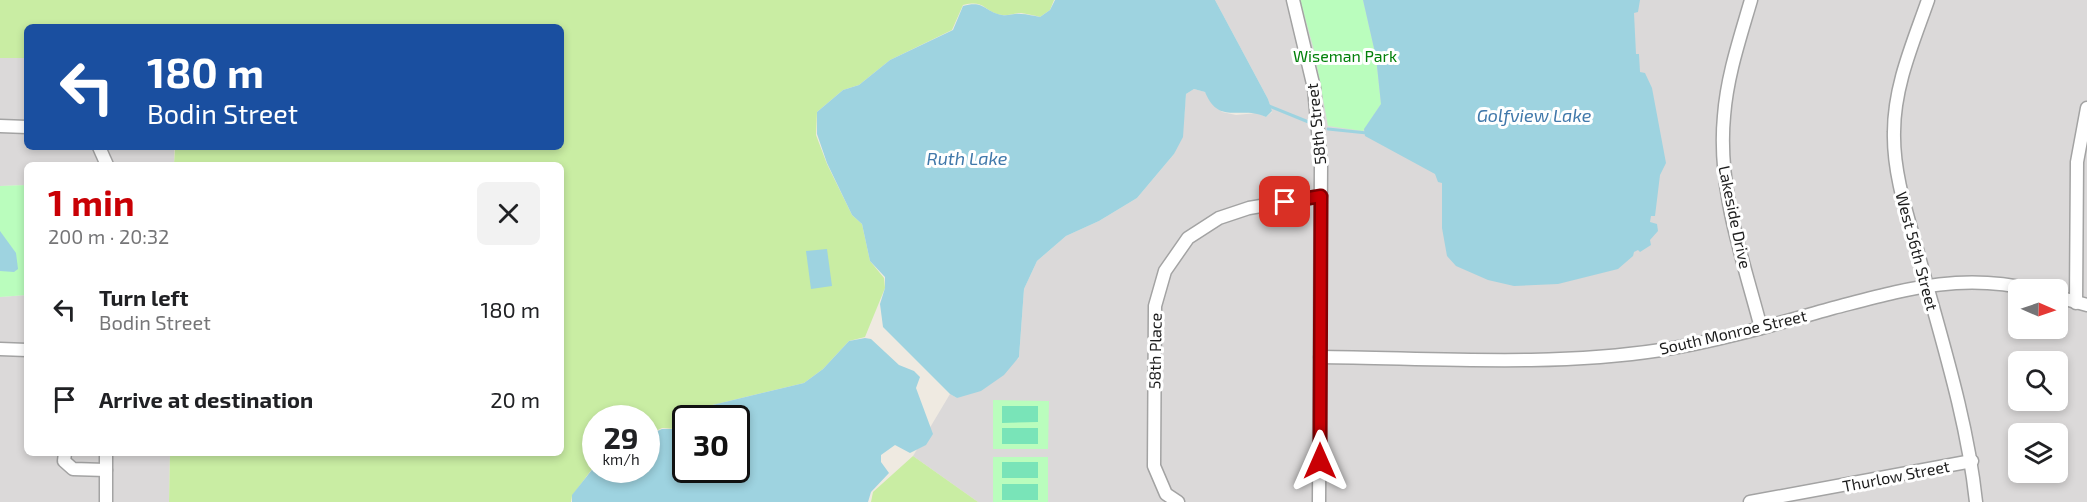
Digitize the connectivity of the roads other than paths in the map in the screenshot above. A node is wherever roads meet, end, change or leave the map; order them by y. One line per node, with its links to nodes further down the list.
1 (1293, 0): 7 (street, 58th Street)
2 (1752, 0): 11 (street, Lakeside Drive)
3 (1928, 0): 8 (street, West 56th Street)
4 (2087, 108): 10 (street)
5 (0, 126): 6 (street)
6 (24, 126)
7 (1321, 196): 14 (street, 58th Street); 20 (street, 58th Place)
8 (1926, 284): 9 (street, South Monroe Street); 11 (street, South Monroe Street); 17 (street, West 56th Street)
9 (2008, 287)
10 (2081, 304)
11 (1761, 328): 14 (street, South Monroe Street)
12 (0, 349): 13 (street)
13 (24, 350)
14 (1320, 357): 21 (street, 58th Street)
15 (65, 456): 18 (street)
16 (106, 456): 18 (street)
17 (1972, 461): 22 (street, Thurlow Street); 23 (street, West 56th Street)
18 (106, 470): 19 (street)
19 (106, 502)
20 (1178, 502)
21 (1319, 502)
22 (1750, 502)
23 (1976, 502)

